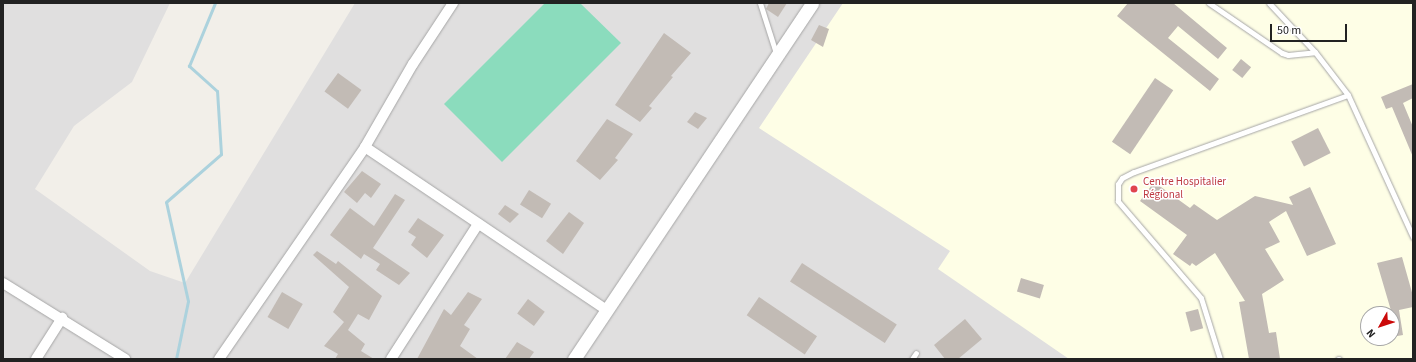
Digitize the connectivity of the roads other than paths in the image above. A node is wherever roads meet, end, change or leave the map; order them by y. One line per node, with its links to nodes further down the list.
1 (453, 3): 9 (street)
2 (760, 3): 7 (lane)
3 (812, 3): 7 (street)
4 (1209, 3): 6 (lane)
5 (1269, 3): 6 (lane)
6 (1315, 52): 8 (lane)
7 (777, 56): 13 (street)
8 (1348, 95): 11 (lane); 22 (lane)
9 (365, 146): 10 (street); 18 (street)
10 (478, 224): 13 (street); 19 (street)
11 (1413, 236)
12 (3, 283): 14 (street)
13 (608, 310): 20 (street)
14 (62, 318): 16 (street); 17 (street)
15 (916, 353): 21 (lane)
16 (36, 359)
17 (125, 359)
18 (219, 359)
19 (391, 359)
20 (574, 359)
21 (912, 359)
22 (1220, 359)

